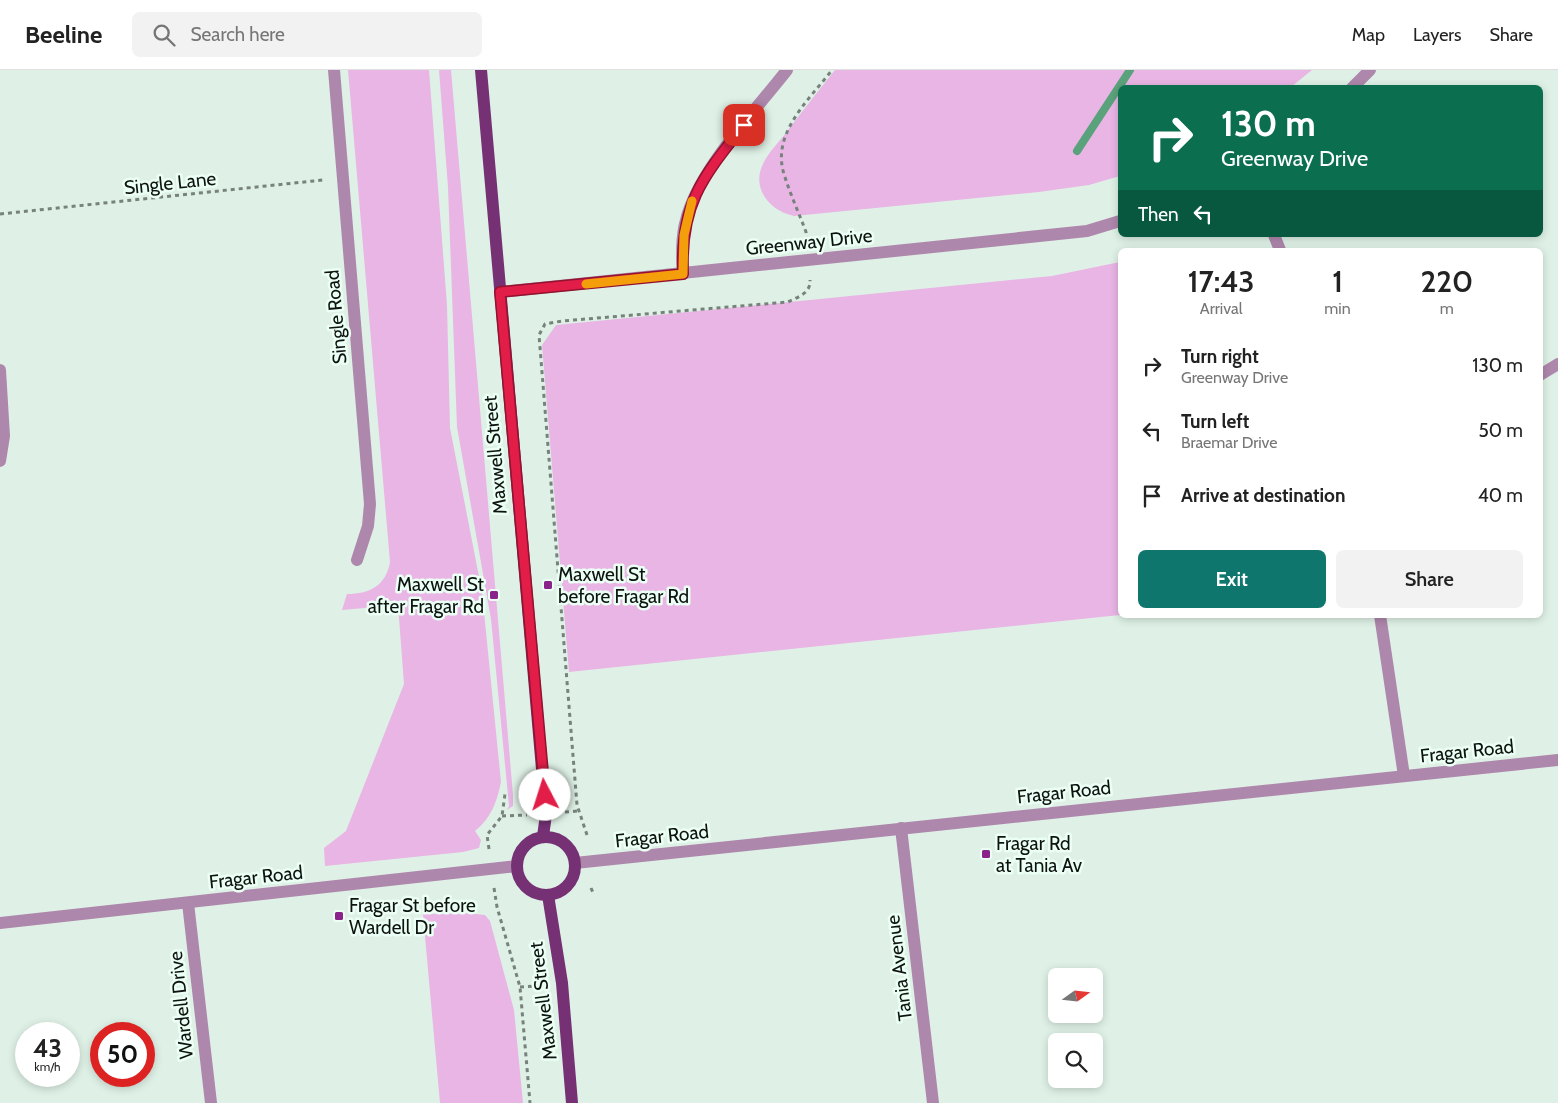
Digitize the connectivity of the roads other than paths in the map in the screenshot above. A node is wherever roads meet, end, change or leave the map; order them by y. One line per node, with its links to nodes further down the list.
1 (334, 70): 13 (street, Single Road)
2 (481, 70): 8 (main road, Maxwell Street)
3 (786, 70): 7 (street)
4 (1370, 70): 5 (street)
5 (1355, 85)
6 (1118, 222): 7 (street, Greenway Drive)
7 (683, 274): 8 (street, Greenway Drive)
8 (500, 292): 18 (main road, Maxwell Street)
9 (1558, 364): 11 (street)
10 (0, 370): 12 (street)
11 (1543, 373)
12 (0, 461)
13 (357, 560)
14 (1380, 618): 16 (street)
15 (1558, 760): 16 (street, Fragar Road)
16 (1404, 776): 17 (street, Fragar Road)
17 (901, 828): 19 (street, Fragar Road); 26 (street, Tania Avenue)
18 (543, 836): 19 (main road); 20 (main road)
19 (575, 863): 21 (main road)
20 (517, 866): 21 (main road); 22 (street, Fragar Road)
21 (548, 895): 25 (main road, Maxwell Street)
22 (188, 903): 23 (street, Fragar Road); 24 (street, Wardell Drive)
23 (0, 923)
24 (210, 1103)
25 (572, 1103)
26 (933, 1103)

